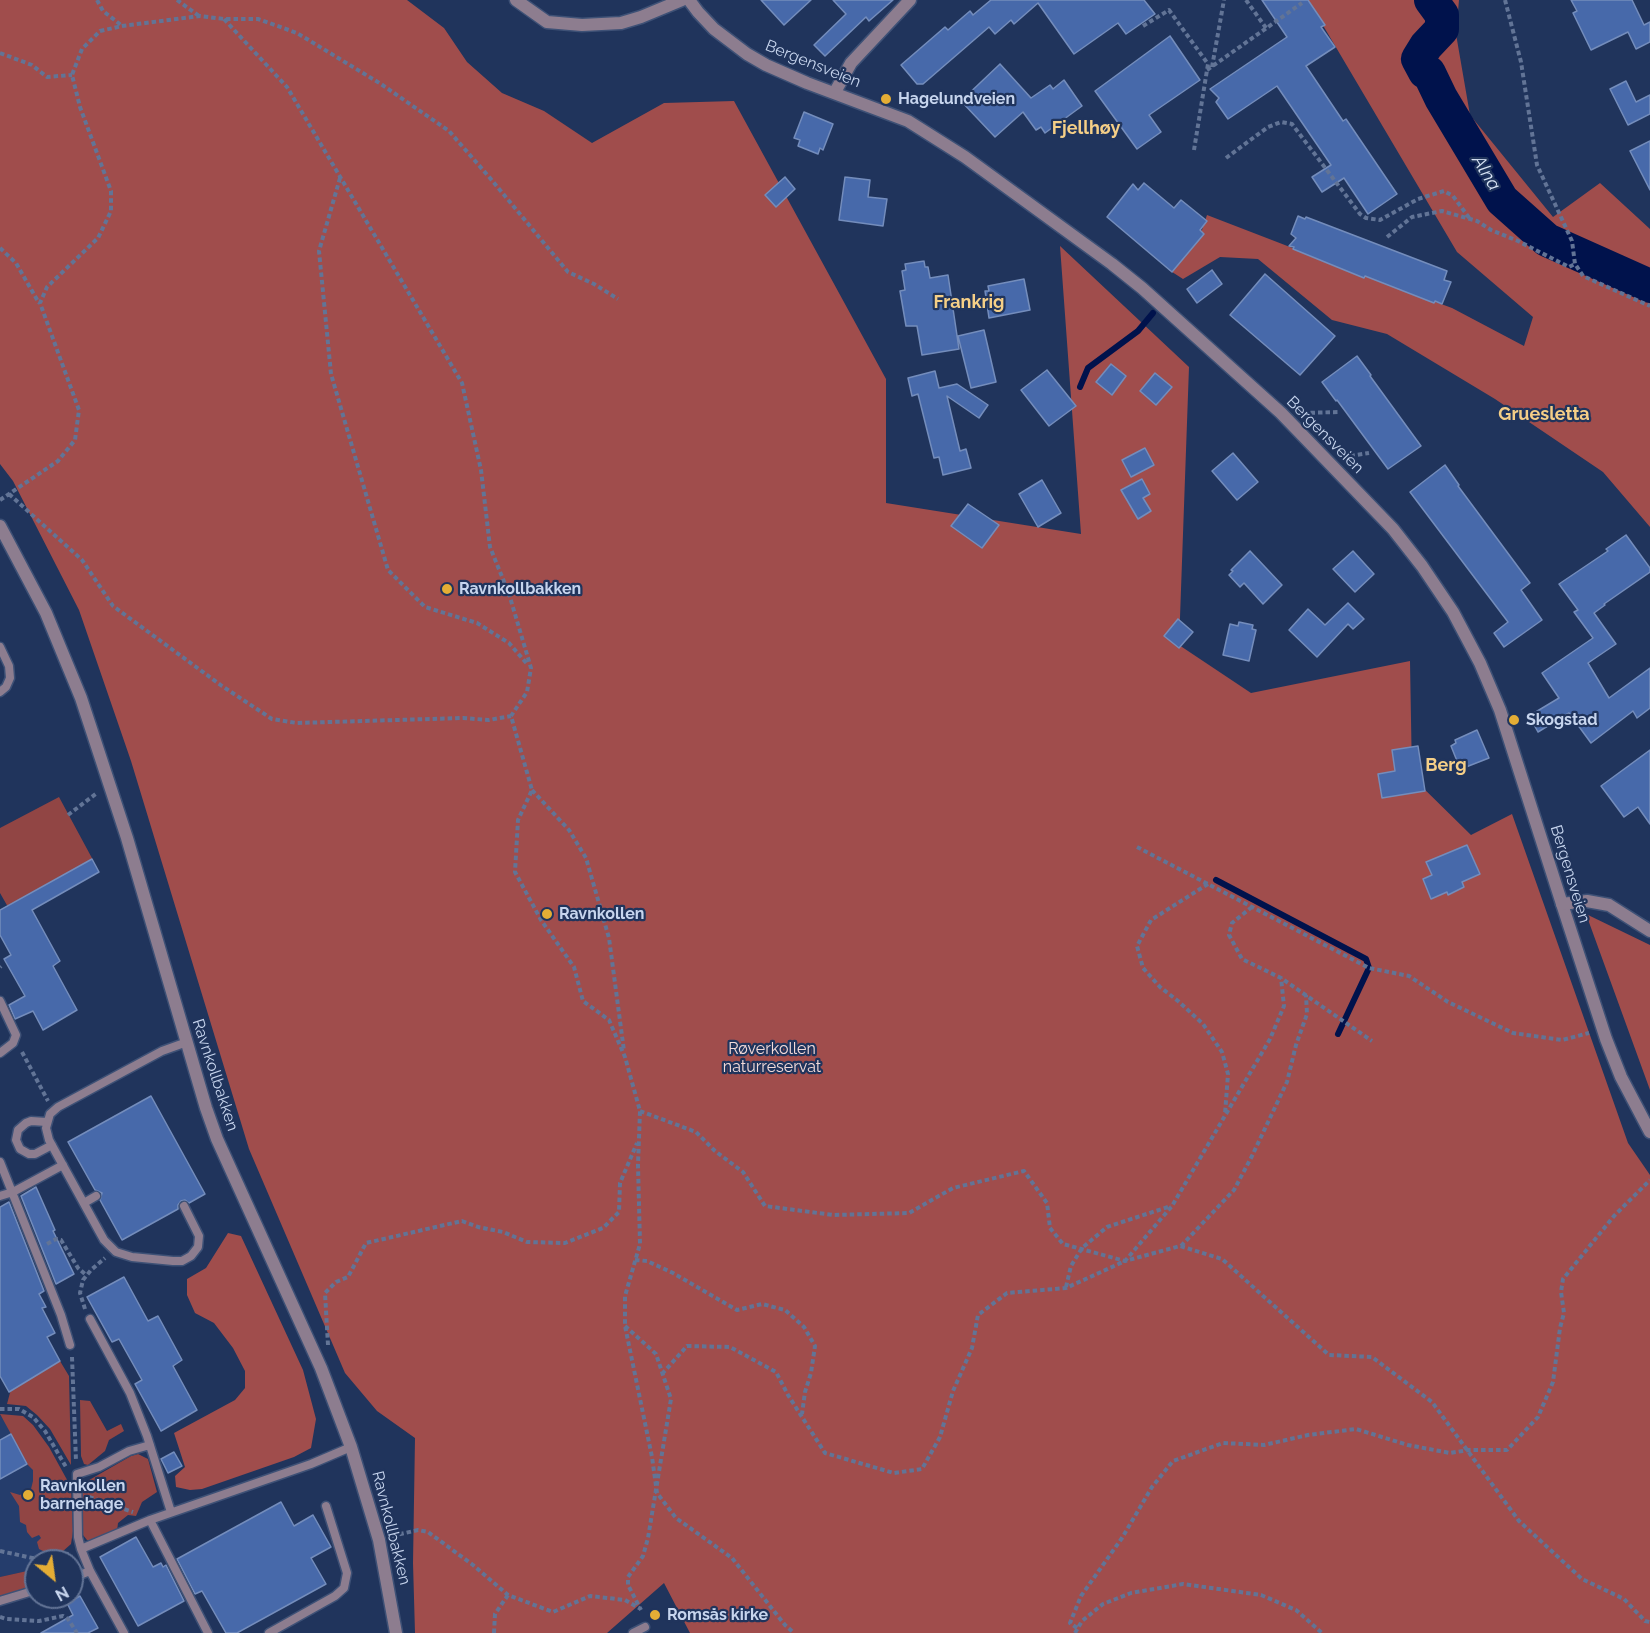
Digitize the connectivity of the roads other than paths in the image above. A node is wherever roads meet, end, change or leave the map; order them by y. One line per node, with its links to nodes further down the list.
1 (516, 0): 2 (street)
2 (682, 0)
3 (689, 0): 5 (street, Bergensveien)
4 (910, 0): 5 (street)
5 (835, 92): 9 (street, Bergensveien)
6 (0, 526): 12 (street, Ravnkollbakken)
7 (0, 647): 8 (lane)
8 (0, 692)
9 (1562, 904): 10 (street); 15 (street, Bergensveien)
10 (1650, 931)
11 (0, 1002): 13 (lane)
12 (187, 1042): 14 (lane); 27 (street, Ravnkollbakken)
13 (0, 1053)
14 (47, 1122): 16 (lane); 16 (lane)
15 (1650, 1132)
16 (52, 1145): 18 (lane)
17 (0, 1162): 19 (lane)
18 (63, 1166): 19 (lane); 22 (lane)
19 (13, 1192): 20 (lane); 25 (lane)
20 (0, 1196)
21 (96, 1196): 22 (lane)
22 (84, 1203): 23 (lane)
23 (184, 1206)
24 (90, 1319): 26 (lane)
25 (70, 1345)
26 (150, 1445): 29 (lane); 31 (lane)
27 (351, 1447): 29 (lane); 42 (street, Ravnkollbakken)
28 (326, 1506): 41 (lane)
29 (171, 1512): 30 (lane)
30 (150, 1520): 32 (lane); 40 (lane)
31 (81, 1549)
32 (83, 1549)
33 (84, 1557): 34 (lane)
34 (90, 1571): 35 (lane); 39 (lane)
35 (84, 1573)
36 (24, 1594): 37 (lane)
37 (0, 1601)
38 (645, 1627): 43 (lane)
39 (124, 1633)
40 (208, 1633)
41 (269, 1633)
42 (396, 1633)
43 (633, 1633)

